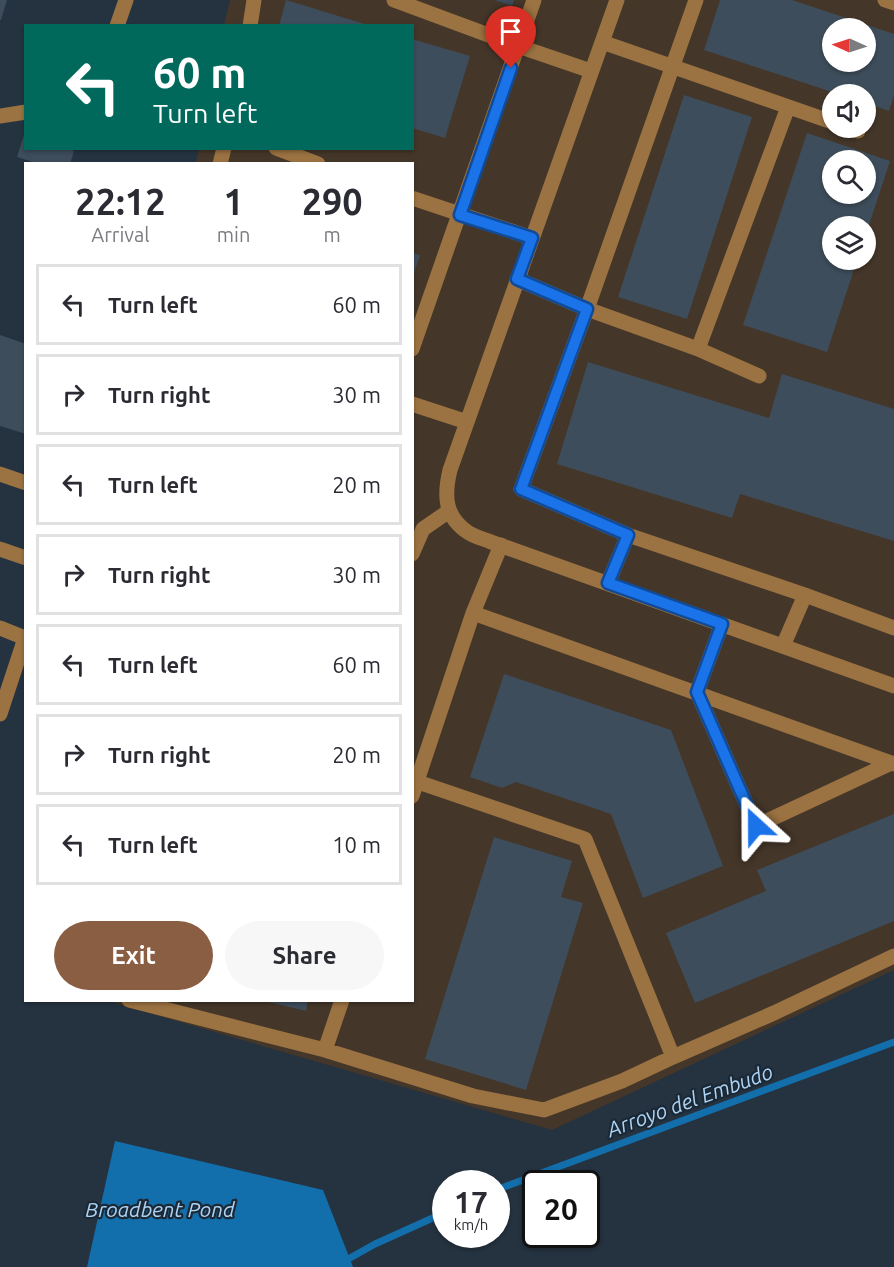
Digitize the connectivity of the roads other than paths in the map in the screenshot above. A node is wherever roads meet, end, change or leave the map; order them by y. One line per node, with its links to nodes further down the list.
1 (126, 0): 9 (street)
2 (254, 0): 10 (street)
3 (394, 0): 12 (street)
4 (534, 0): 12 (street)
5 (617, 0): 11 (street)
6 (696, 0): 13 (street)
7 (885, 0): 8 (street)
8 (894, 3)
9 (118, 24)
10 (250, 24)
11 (602, 42): 13 (street); 14 (street)
12 (518, 46): 14 (street); 22 (street)
13 (672, 66): 15 (street); 25 (street)
14 (591, 71): 23 (street)
15 (788, 106): 18 (street); 27 (street)
16 (24, 112): 17 (street)
17 (0, 116)
18 (822, 118)
19 (281, 150): 20 (street)
20 (313, 162)
21 (414, 199): 22 (street)
22 (460, 215): 23 (street); 26 (street)
23 (532, 238): 24 (street)
24 (517, 279): 25 (street); 30 (street)
25 (587, 309): 27 (street); 34 (street)
26 (414, 343)
27 (698, 350): 28 (street)
28 (759, 376)
29 (414, 405): 30 (street)
30 (466, 422): 33 (street)
31 (0, 474): 32 (street)
32 (24, 482)
33 (450, 511): 35 (street); 37 (street)
34 (628, 535): 39 (street); 40 (street)
35 (501, 545): 39 (street); 41 (street)
36 (0, 549): 38 (street)
37 (414, 549)
38 (24, 557)
39 (608, 583): 42 (street)
40 (805, 595): 44 (street); 47 (street)
41 (473, 613): 49 (street); 52 (street)
42 (722, 624): 47 (street); 49 (street)
43 (0, 628): 45 (street)
44 (894, 628)
45 (24, 638)
46 (24, 641): 50 (street)
47 (783, 646): 48 (street)
48 (894, 686)
49 (697, 692): 51 (street); 51 (street)
50 (0, 714)
51 (893, 764)
52 (414, 786): 57 (street)
53 (894, 956): 57 (street)
54 (137, 1002): 56 (street)
55 (341, 1002): 56 (street)
56 (325, 1050): 57 (street)
57 (673, 1057)

